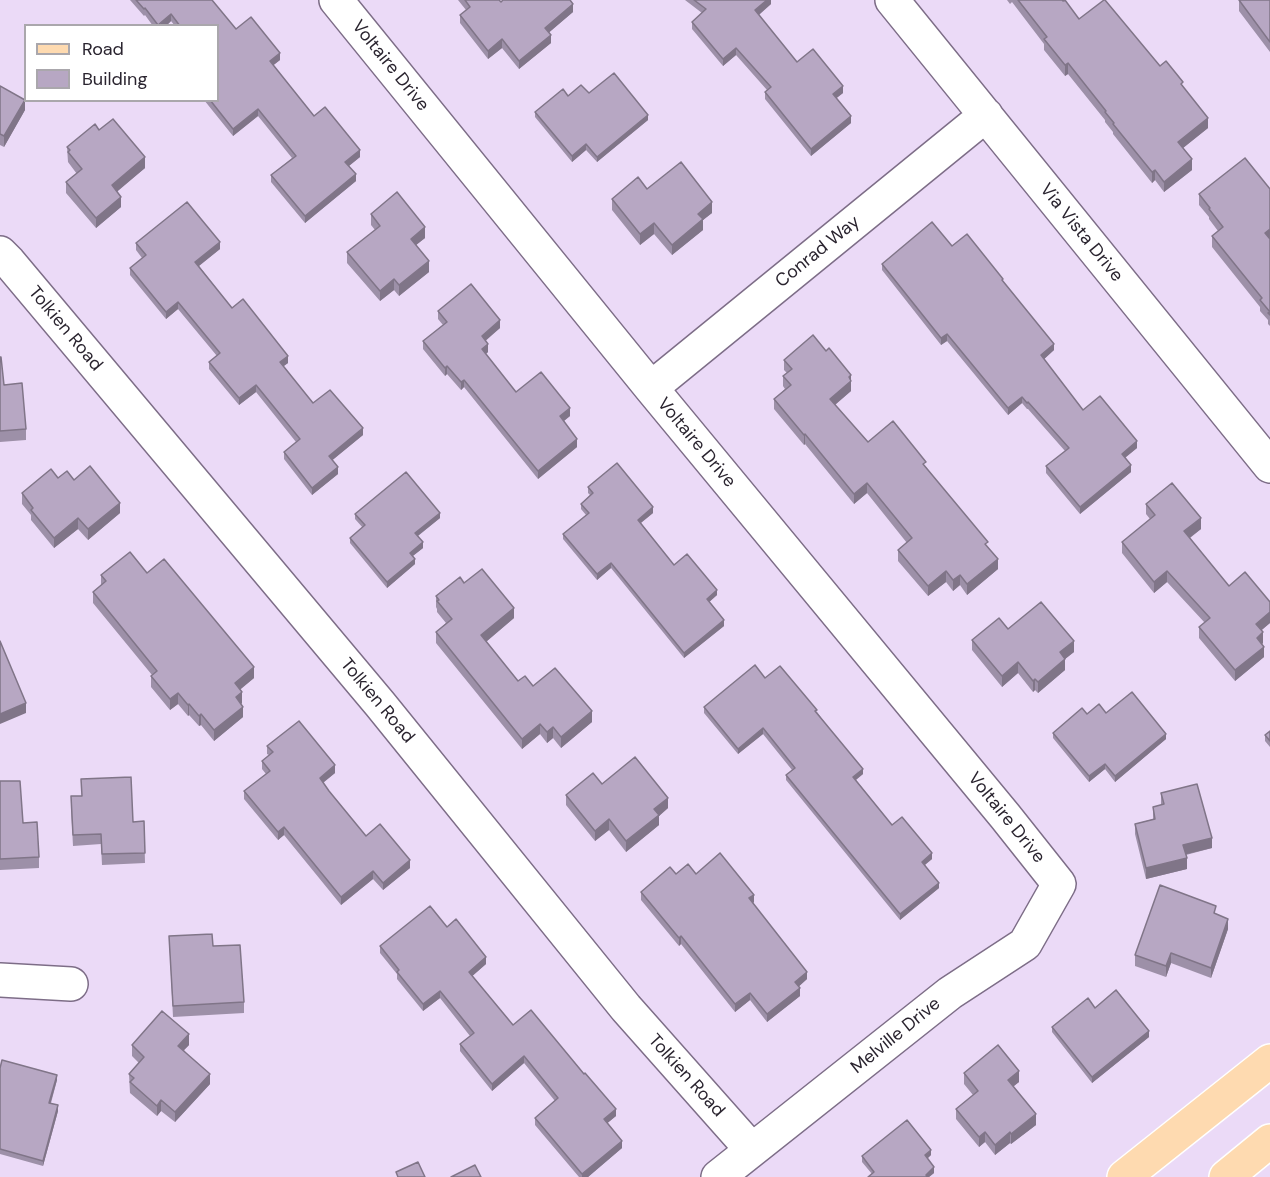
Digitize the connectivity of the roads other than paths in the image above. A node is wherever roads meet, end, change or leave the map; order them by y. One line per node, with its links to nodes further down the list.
1 (336, 0): 5 (street, Voltaire Drive)
2 (892, 0): 3 (street, Via Vista Drive)
3 (986, 115): 5 (street, Conrad Way); 6 (street, Via Vista Drive)
4 (0, 254): 12 (street, Tolkien Road)
5 (651, 388): 7 (street, Voltaire Drive)
6 (1270, 466)
7 (1059, 884): 12 (street, Melville Drive)
8 (0, 980): 9 (street)
9 (71, 984)
10 (1270, 1061): 14 (main road)
11 (1270, 1141): 15 (main road)
12 (752, 1150): 13 (street, Melville Drive)
13 (718, 1177)
14 (1124, 1177)
15 (1226, 1177)

